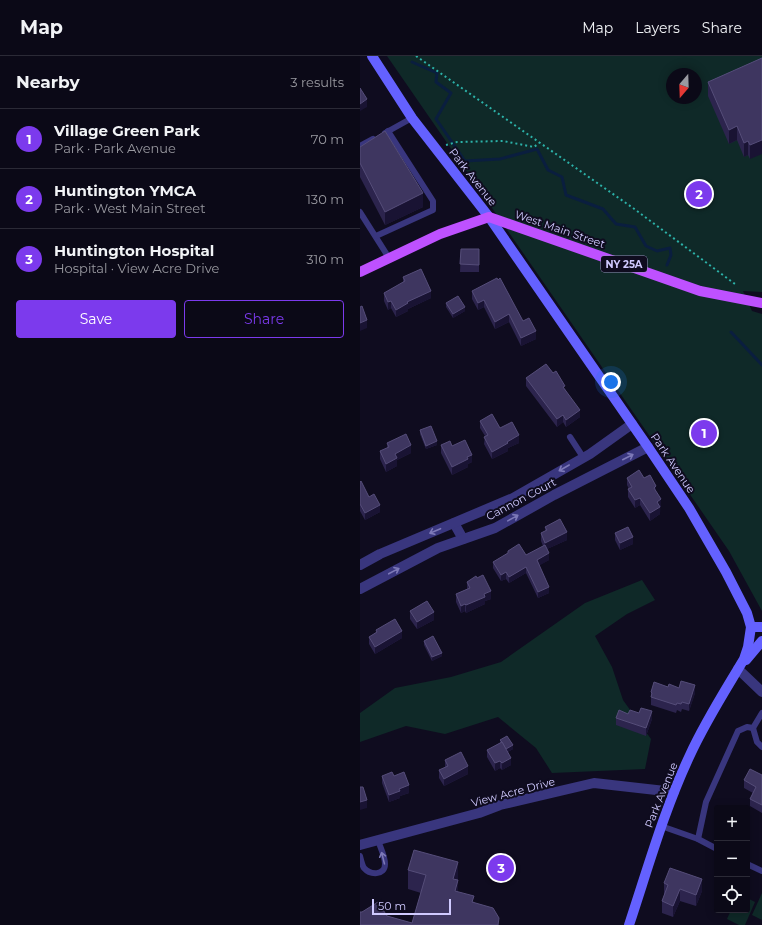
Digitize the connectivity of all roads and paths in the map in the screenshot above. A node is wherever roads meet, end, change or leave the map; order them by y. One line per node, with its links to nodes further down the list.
1 (372, 56): 3 (main road, Park Avenue)
2 (416, 56): 5 (path)
3 (412, 118): 4 (lane); 9 (main road, Park Avenue)
4 (388, 132): 7 (lane); 10 (lane)
5 (539, 143): 6 (path); 13 (path)
6 (449, 144)
7 (360, 146)
8 (360, 212): 10 (lane)
9 (489, 217): 11 (main road); 14 (main road, West Main Street / NY 25A); 15 (main road, Park Avenue)
10 (376, 236): 11 (lane)
11 (390, 258): 12 (main road)
12 (360, 272)
13 (735, 284)
14 (762, 302)
15 (632, 424): 17 (main road, Park Avenue); 18 (street, Cannon Court)
16 (570, 436): 18 (lane)
17 (648, 447): 20 (street, Cannon Court, one-way to 17); 25 (main road, Park Avenue)
18 (583, 457): 19 (street, Cannon Court, one-way to 19)
19 (543, 480): 20 (street); 21 (street, Cannon Court)
20 (554, 495): 22 (street, Cannon Court, one-way to 20)
21 (454, 522): 22 (street); 23 (street, Cannon Court, one-way to 23)
22 (463, 539): 24 (street, Cannon Court, one-way to 22)
23 (360, 565)
24 (361, 586)
25 (751, 627): 26 (main road); 28 (main road, Park Avenue)
26 (762, 627)
27 (762, 641): 28 (main road)
28 (738, 670): 29 (street); 33 (main road, Park Avenue)
29 (762, 692)
30 (762, 713): 31 (lane)
31 (753, 728): 32 (lane); 35 (lane)
32 (762, 747)
33 (674, 792): 34 (main road, Park Avenue); 36 (street, View Acre Drive)
34 (661, 826): 35 (lane); 42 (main road, Park Avenue)
35 (698, 839): 38 (lane)
36 (378, 840): 37 (street, View Acre Drive); 39 (lane, one-way to 36)
37 (360, 845)
38 (714, 847)
39 (360, 856)
40 (750, 865): 41 (lane)
41 (762, 871)
42 (629, 925)

